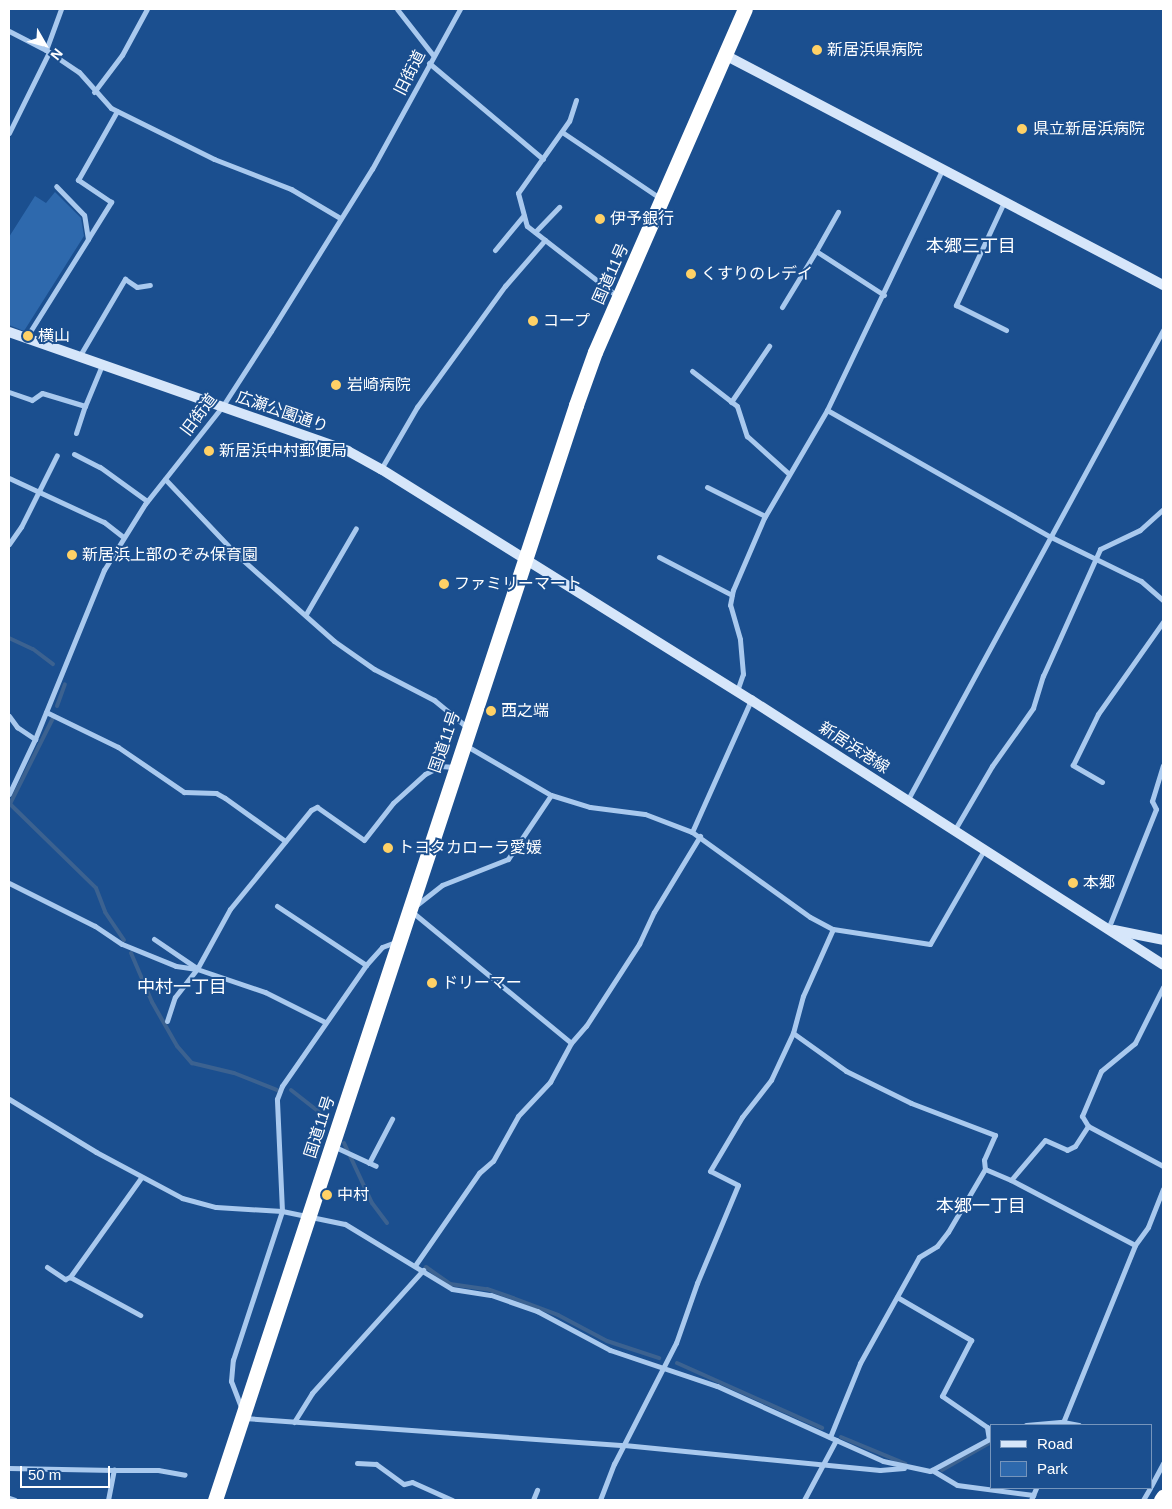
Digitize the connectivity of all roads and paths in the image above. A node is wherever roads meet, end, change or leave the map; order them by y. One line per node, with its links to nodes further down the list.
1 (61, 9): 7 (street)
2 (148, 9): 11 (street)
3 (397, 9): 8 (street)
4 (460, 9): 8 (street, 旧街道)
5 (745, 9): 9 (highway, 国道11号)
6 (9, 31): 7 (street)
7 (48, 51): 11 (street); 15 (street)
8 (433, 55): 10 (street, 旧街道)
9 (725, 55): 17 (street); 19 (highway, 国道11号)
10 (429, 63): 16 (street); 24 (street, 旧街道)
11 (94, 92): 13 (street)
12 (576, 100): 14 (street)
13 (117, 111): 24 (street); 26 (street)
14 (562, 132): 16 (street); 19 (street)
15 (9, 133)
16 (543, 159): 23 (street)
17 (942, 170): 20 (street); 32 (street)
18 (56, 186): 26 (street)
19 (662, 200): 33 (highway, 国道11号)
20 (1004, 202): 31 (street); 35 (street)
21 (559, 207): 25 (street)
22 (838, 212): 29 (street)
23 (524, 215): 25 (street); 28 (street)
24 (340, 218): 46 (street, 旧街道)
25 (535, 232): 27 (street)
26 (88, 239): 38 (street)
27 (545, 240): 33 (street); 51 (street)
28 (495, 250)
29 (816, 251): 32 (street); 34 (street)
30 (150, 285): 40 (street)
31 (1163, 285)
32 (884, 295): 47 (street)
33 (620, 297): 65 (highway, 国道11号)
34 (782, 307)
35 (1006, 330)
36 (1163, 330): 62 (street)
37 (9, 332): 38 (street, 広瀬公園通り)
38 (26, 338): 40 (street, 広瀬公園通り)
39 (769, 346): 44 (street)
40 (79, 357): 41 (street, 広瀬公園通り)
41 (102, 365): 45 (street); 46 (street, 広瀬公園通り)
42 (692, 371): 44 (street)
43 (9, 392): 45 (street)
44 (731, 402): 52 (street)
45 (85, 406): 48 (street)
46 (222, 407): 51 (street, 広瀬公園通り); 54 (street, 旧街道)
47 (827, 410): 52 (street); 62 (street)
48 (76, 433)
49 (74, 454): 57 (street)
50 (57, 455): 56 (street)
51 (382, 469): 65 (street, 広瀬公園通り)
52 (788, 473): 59 (street)
53 (9, 478): 56 (street)
54 (165, 479): 57 (street, 旧街道); 69 (street)
55 (707, 487): 59 (street)
56 (40, 492): 61 (street); 63 (street)
57 (147, 501): 61 (street, 旧街道)
58 (1163, 509): 66 (street)
59 (765, 516): 67 (street)
60 (356, 528): 69 (street)
61 (123, 537): 73 (street, 旧街道)
62 (1051, 537): 66 (street); 83 (street)
63 (9, 544)
64 (659, 557): 67 (street)
65 (527, 559): 71 (street, 新居浜港線); 75 (highway, 国道11号)
66 (1097, 561): 68 (street); 84 (street)
67 (732, 595): 71 (street)
68 (1163, 600)
69 (306, 614): 75 (street)
70 (1163, 622): 80 (street)
71 (736, 691): 72 (street, 新居浜港線)
72 (751, 700): 83 (street, 新居浜港線); 85 (street)
73 (46, 712): 76 (street, 旧街道); 87 (street)
74 (9, 716): 76 (street)
75 (468, 728): 77 (highway, 国道11号)
76 (35, 739): 81 (street, 旧街道)
77 (463, 744): 79 (highway, 国道11号); 82 (street)
78 (1163, 766): 93 (street)
79 (455, 767): 87 (street); 91 (highway, 国道11号)
80 (1102, 782)
81 (9, 794)
82 (551, 795): 85 (street); 91 (street)
83 (907, 800): 84 (street, 新居浜港線)
84 (954, 831): 88 (street, 新居浜港線)
85 (692, 832): 86 (street)
86 (700, 836): 92 (street); 104 (street)
87 (285, 841): 99 (street)
88 (984, 850): 92 (street); 93 (street, 新居浜港線)
89 (9, 883): 99 (street)
90 (276, 906): 97 (street)
91 (409, 909): 96 (highway, 国道11号); 104 (street)
92 (833, 929): 103 (street)
93 (1108, 929): 95 (street); 98 (street, 新居浜港線)
94 (154, 939): 99 (street)
95 (1163, 940)
96 (399, 942): 97 (street); 108 (highway, 国道11号)
97 (366, 965): 102 (street)
98 (1163, 965)
99 (197, 969): 101 (street); 102 (street)
100 (1163, 987): 107 (street)
101 (167, 1021)
102 (325, 1022): 116 (street)
103 (793, 1033): 112 (street); 125 (street)
104 (571, 1043): 119 (street)
105 (9, 1099): 113 (street)
106 (392, 1119): 109 (street)
107 (1088, 1126): 111 (street); 114 (street)
108 (338, 1149): 109 (street); 117 (highway, 国道11号)
109 (369, 1163): 110 (street)
110 (376, 1166)
111 (1163, 1166)
112 (985, 1170): 114 (street); 123 (street)
113 (141, 1178): 116 (street); 122 (street)
114 (1011, 1180): 118 (street)
115 (1163, 1189): 118 (street)
116 (282, 1211): 117 (street); 126 (street)
117 (310, 1214): 119 (street); 126 (highway, 国道11号)
118 (1136, 1245): 128 (street)
119 (416, 1264): 121 (street)
120 (47, 1267): 122 (street)
121 (423, 1270): 125 (street); 127 (street)
122 (70, 1277): 124 (street)
123 (897, 1297): 130 (street); 131 (street)
124 (140, 1315)
125 (665, 1366): 130 (street); 133 (street)
126 (244, 1417): 127 (street); 149 (highway, 国道11号)
127 (294, 1422): 133 (street)
128 (1062, 1423): 129 (street)
129 (1044, 1424)
130 (830, 1437): 132 (street)
131 (990, 1439): 140 (street)
132 (836, 1440): 136 (street); 138 (street)
133 (624, 1445): 136 (street); 152 (street)
134 (357, 1463): 150 (street)
135 (1163, 1463): 142 (street)
136 (824, 1464): 138 (street); 153 (street)
137 (9, 1468): 139 (street)
138 (904, 1468): 140 (street)
139 (114, 1470): 141 (street); 148 (street)
140 (932, 1470): 144 (street)
141 (185, 1475)
142 (1152, 1483)
143 (537, 1490): 151 (street)
144 (1032, 1497)
145 (1163, 1497): 154 (highway)
146 (9, 1498): 147 (street)
147 (15, 1500)
148 (108, 1500)
149 (215, 1500)
150 (452, 1500)
151 (533, 1500)
152 (600, 1500)
153 (804, 1500)
154 (1161, 1500)

